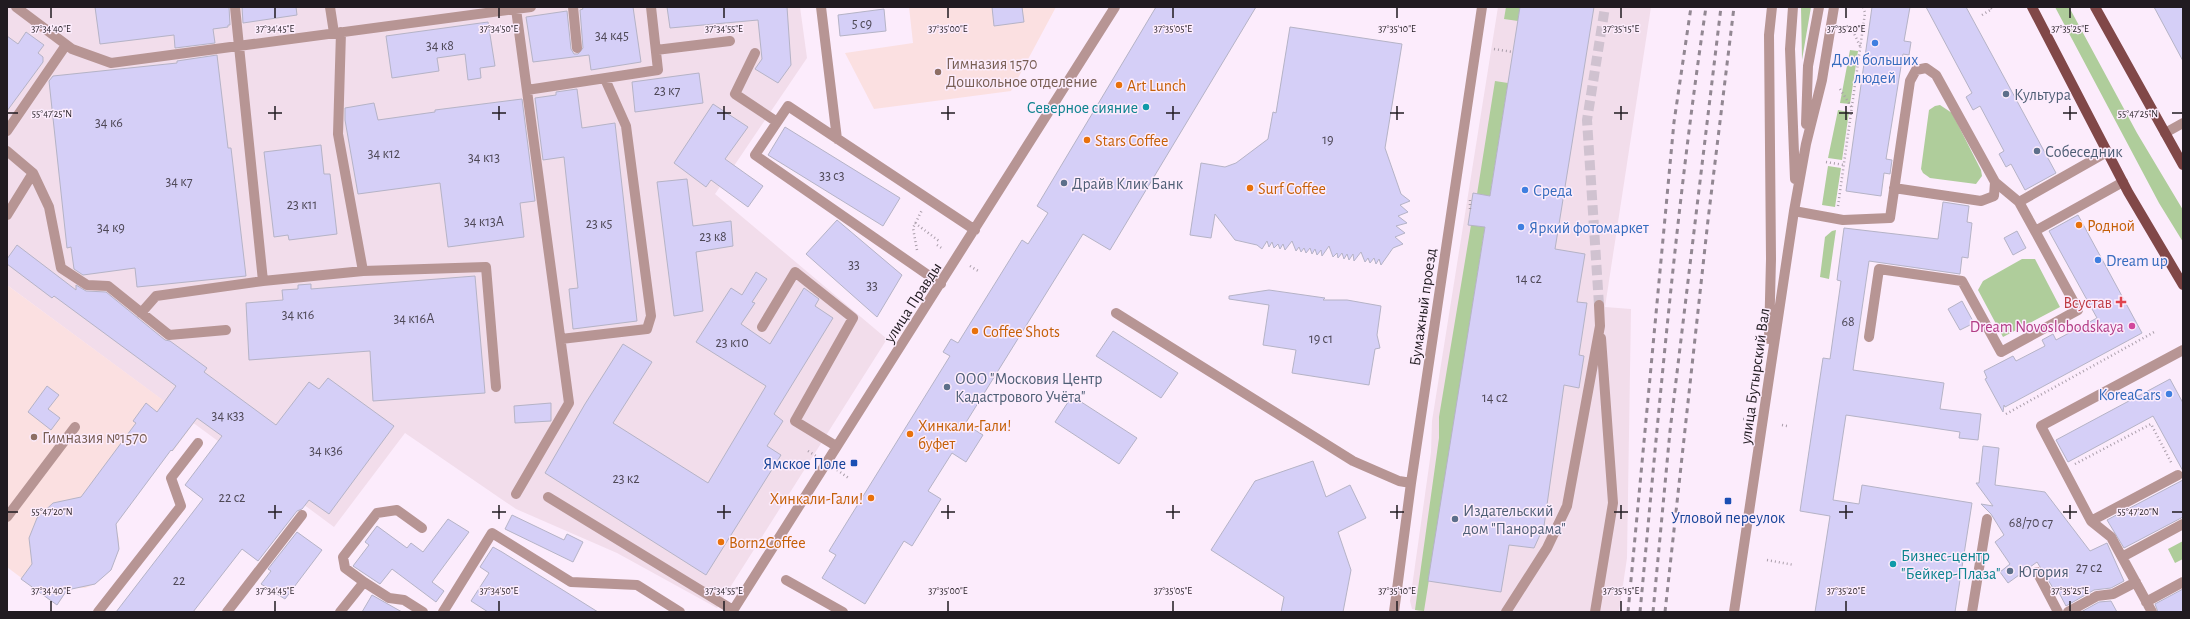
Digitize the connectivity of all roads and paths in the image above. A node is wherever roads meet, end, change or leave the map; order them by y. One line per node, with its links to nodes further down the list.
1 (16, 7): 24 (street)
2 (235, 7): 25 (street)
3 (330, 7): 22 (street)
4 (531, 7): 18 (street)
5 (573, 7): 27 (street)
6 (651, 7): 29 (street)
7 (821, 7): 40 (street)
8 (1115, 7): 59 (street, улица Правды)
9 (1482, 7): 93 (street, Бумажный проезд)
10 (1772, 7): 81 (street)
11 (1793, 7): 55 (street)
12 (1818, 7): 41 (street)
13 (1834, 7): 41 (street)
14 (1863, 7): 26 (path)
15 (1990, 7): 20 (path)
16 (2032, 7): 43 (main road)
17 (2095, 7): 39 (main road)
18 (516, 9): 19 (street); 34 (street)
19 (486, 10): 22 (street)
20 (1982, 15)
21 (1851, 27): 26 (path)
22 (337, 33): 25 (street); 66 (street)
23 (730, 41): 29 (street)
24 (66, 45): 25 (street); 38 (street)
25 (239, 46): 68 (street)
26 (1860, 47): 35 (path)
27 (577, 48)
28 (1494, 49): 30 (path)
29 (656, 50): 32 (street)
30 (1513, 52)
31 (755, 53): 36 (street)
32 (605, 79): 34 (street); 79 (street)
33 (1840, 89): 35 (path)
34 (527, 90): 79 (street)
35 (1852, 108): 45 (path)
36 (777, 122): 40 (street); 65 (street)
37 (2183, 123): 39 (street)
38 (7, 131)
39 (2165, 133): 46 (main road)
40 (837, 139): 51 (street)
41 (1806, 144): 55 (street, улица Бутырский Вал)
42 (7, 151): 47 (street)
43 (2107, 152): 49 (main road); 53 (street)
44 (1826, 162): 45 (path)
45 (1844, 165): 56 (path)
46 (2183, 165)
47 (33, 173): 57 (street); 72 (street)
48 (1995, 182): 50 (street); 50 (street); 53 (street)
49 (2123, 182): 60 (street); 70 (main road)
50 (1894, 188): 55 (street)
51 (927, 198): 58 (path); 59 (street)
52 (1470, 200): 54 (path)
53 (2019, 202): 60 (street)
54 (1470, 209)
55 (1794, 211): 81 (street, улица Бутырский Вал)
56 (1837, 212)
57 (7, 215)
58 (915, 223): 61 (path); 65 (path)
59 (975, 230): 69 (street, улица Правды)
60 (2035, 230): 78 (street)
61 (939, 241)
62 (937, 245): 63 (path)
63 (943, 249)
64 (970, 266): 67 (path)
65 (920, 270): 69 (street)
66 (363, 271): 68 (street); 82 (street)
67 (980, 272)
68 (263, 281): 72 (street)
69 (941, 284): 90 (street, улица Правды)
70 (2183, 285)
71 (1599, 305): 74 (street)
72 (141, 313): 76 (street)
73 (1116, 313): 93 (street)
74 (1600, 326): 120 (street); 121 (street)
75 (762, 328): 90 (street)
76 (226, 330)
77 (2156, 331): 83 (path)
78 (1869, 337)
79 (561, 339): 94 (street)
80 (2183, 350): 91 (street)
81 (1770, 379): 122 (street, улица Бутырский Вал)
82 (496, 387)
83 (2006, 414)
84 (1743, 419): 85 (path)
85 (1747, 419)
86 (1782, 425): 87 (path)
87 (1788, 426)
88 (75, 427): 97 (street)
89 (198, 443): 112 (street)
90 (836, 446): 111 (street, улица Правды)
91 (2064, 470): 92 (path); 99 (street)
92 (2178, 475): 99 (street)
93 (1411, 483): 119 (street, Бумажный проезд)
94 (516, 494)
95 (548, 497): 111 (street)
96 (302, 515): 113 (street)
97 (7, 517)
98 (1987, 519): 123 (street)
99 (2091, 521): 102 (street)
100 (2183, 524): 102 (street)
101 (422, 528): 107 (street)
102 (2122, 557): 108 (street)
103 (1767, 560): 104 (path)
104 (1794, 565)
105 (2037, 572): 124 (street)
106 (786, 580): 118 (street)
107 (364, 582): 114 (street); 115 (street)
108 (2136, 582): 110 (street); 125 (street)
109 (2183, 582): 110 (street)
110 (2146, 602): 126 (street)
111 (733, 611)
112 (98, 612)
113 (228, 612)
114 (340, 612)
115 (423, 612)
116 (443, 612): 117 (street)
117 (680, 612)
118 (843, 612)
119 (1394, 612)
120 (1506, 612)
121 (1595, 612)
122 (1734, 612)
123 (1972, 612)
124 (2058, 612)
125 (2068, 612)
126 (2152, 612)

